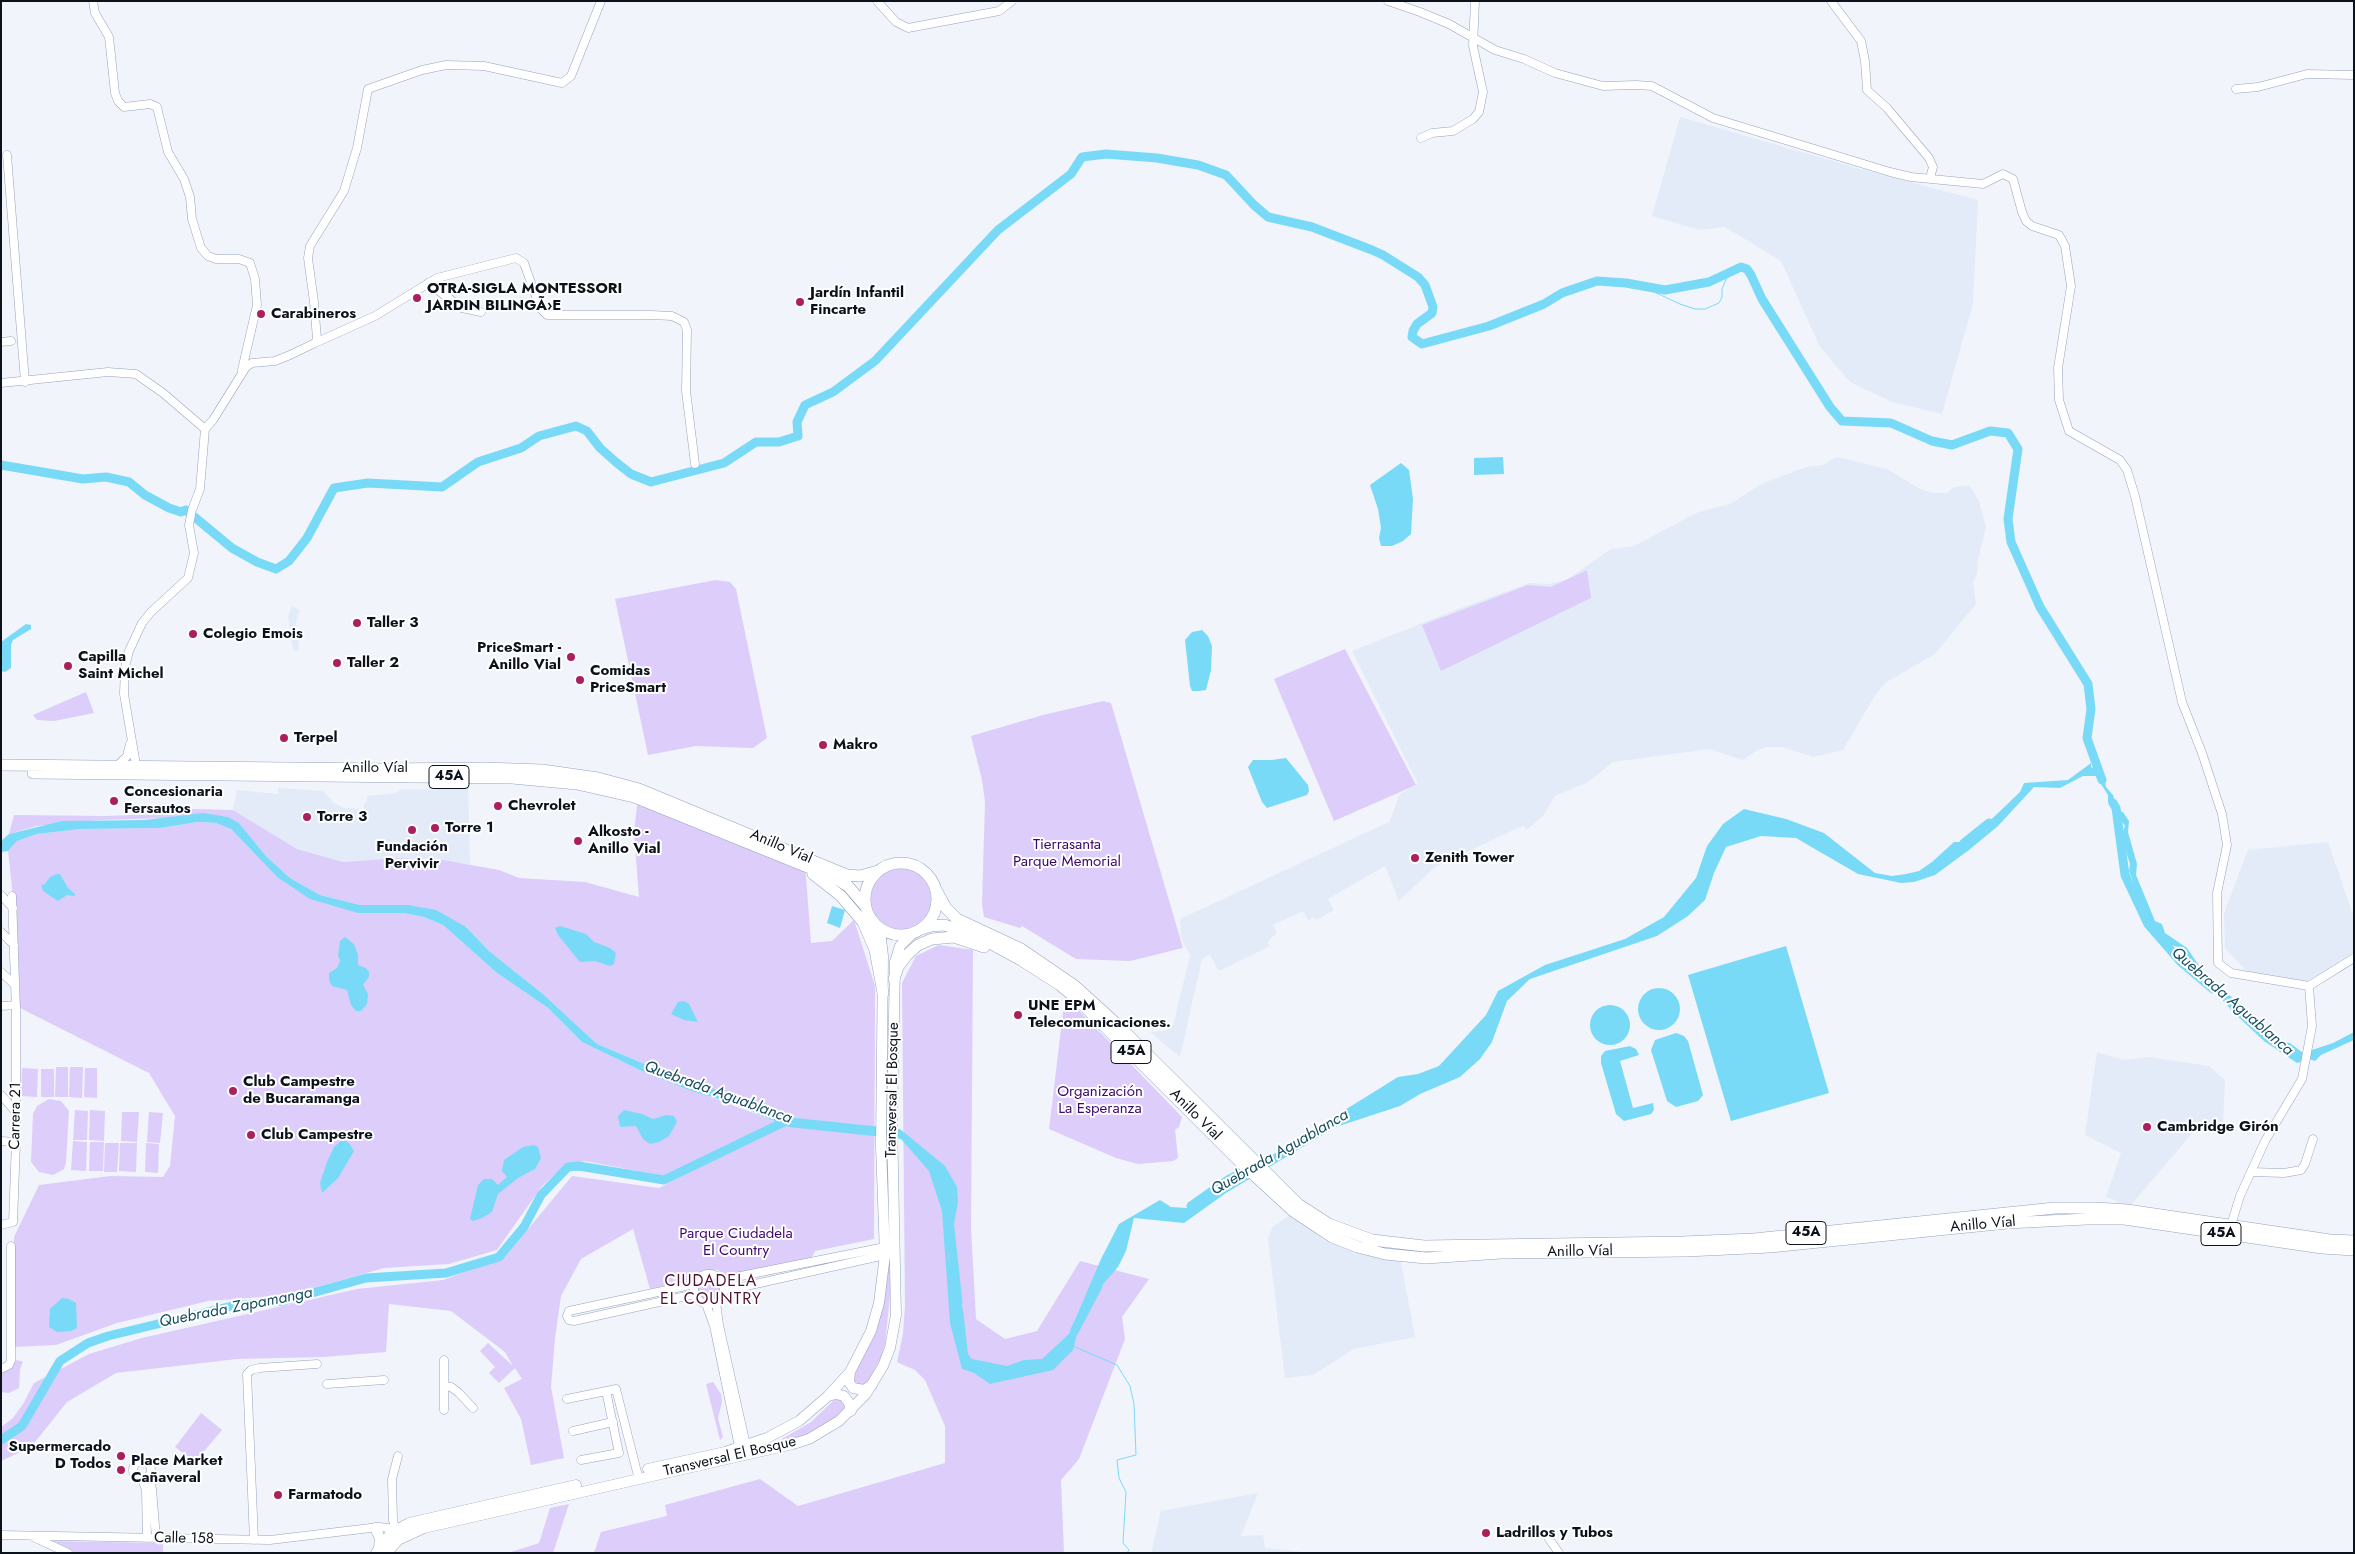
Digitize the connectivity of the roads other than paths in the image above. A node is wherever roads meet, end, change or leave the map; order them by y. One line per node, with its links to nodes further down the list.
1 (93, 1): 19 (street)
2 (601, 1): 18 (street)
3 (877, 1): 4 (street)
4 (1012, 1)
5 (1388, 1): 8 (street)
6 (1475, 1): 8 (street)
7 (1831, 1): 13 (street)
8 (1473, 37): 11 (street); 13 (street)
9 (2354, 76): 10 (street)
10 (2236, 88)
11 (1421, 138)
12 (7, 155): 20 (street)
13 (1930, 178): 45 (street)
14 (428, 283): 15 (street); 18 (street); 23 (street)
15 (481, 312)
16 (11, 341): 17 (street)
17 (1, 342)
18 (315, 342): 19 (street)
19 (242, 372): 22 (street)
20 (25, 382): 21 (street); 22 (street)
21 (1, 383)
22 (205, 429): 24 (street)
23 (695, 464)
24 (131, 742): 26 (street); 27 (street)
25 (1, 765): 26 (highway, Anillo Víal / 45A)
26 (118, 765): 27 (highway, Anillo Víal / 45A)
27 (136, 765): 30 (highway, Anillo Víal / 45A)
28 (1, 772): 29 (highway, Anillo Víal / 45A)
29 (788, 859): 34 (highway, Anillo Víal / 45A); 46 (highway)
30 (878, 871): 31 (highway); 34 (highway)
31 (936, 890): 37 (highway); 55 (highway, Anillo Víal / 45A)
32 (1, 894): 35 (street)
33 (12, 896): 35 (street, Carrera 21)
34 (866, 907): 36 (highway)
35 (13, 908): 39 (street, Carrera 21)
36 (873, 922): 37 (highway); 46 (main road, Transversal El Bosque)
37 (918, 931): 40 (highway, Anillo Víal / 45A); 43 (main road, Transversal El Bosque)
38 (1, 932): 39 (street)
39 (14, 944): 44 (street, Carrera 21)
40 (1007, 954): 43 (highway); 55 (highway, Anillo Víal / 45A)
41 (2354, 958): 45 (street)
42 (1, 972): 44 (street)
43 (894, 979): 51 (main road, Transversal El Bosque)
44 (15, 985): 48 (street, Carrera 21)
45 (2309, 986): 56 (street)
46 (883, 993): 51 (main road, Transversal El Bosque)
47 (1, 1006): 48 (street)
48 (16, 1008): 50 (street, Carrera 21)
49 (1, 1095): 50 (street)
50 (16, 1112): 54 (street, Carrera 21)
51 (887, 1122): 63 (main road, Transversal El Bosque); 76 (main road, Transversal El Bosque)
52 (2313, 1139): 56 (street)
53 (1, 1142): 54 (street)
54 (16, 1142): 58 (street, Carrera 21)
55 (1247, 1162): 57 (highway, Anillo Víal / 45A)
56 (2252, 1172): 59 (street)
57 (1270, 1185): 59 (highway, Anillo Víal / 45A); 62 (highway, Anillo Víal / 45A)
58 (1, 1224)
59 (2231, 1225): 60 (highway, Anillo Víal / 45A)
60 (2354, 1241)
61 (11, 1246): 72 (street)
62 (2354, 1250)
63 (885, 1251): 64 (street); 66 (street); 73 (main road, Transversal El Bosque)
64 (722, 1280): 65 (street); 66 (street)
65 (695, 1284): 67 (street); 67 (street)
66 (724, 1291): 68 (street)
67 (695, 1294): 69 (street)
68 (716, 1302): 69 (street); 87 (street)
69 (706, 1304): 87 (street)
70 (444, 1360): 77 (street)
71 (317, 1364): 84 (street)
72 (1, 1369)
73 (850, 1372): 76 (main road); 79 (main road, Transversal El Bosque)
74 (384, 1380): 75 (street)
75 (327, 1384)
76 (872, 1385): 83 (main road, Transversal El Bosque)
77 (444, 1386): 81 (street); 82 (street)
78 (606, 1391): 80 (street); 85 (street); 90 (street)
79 (828, 1396): 83 (main road); 87 (main road, Transversal El Bosque)
80 (567, 1399)
81 (473, 1408)
82 (444, 1410)
83 (850, 1411): 95 (main road, Transversal El Bosque)
84 (252, 1412): 91 (street); 102 (street)
85 (612, 1422): 86 (street); 89 (street)
86 (573, 1431)
87 (743, 1446): 90 (main road, Transversal El Bosque)
88 (398, 1456): 96 (street)
89 (581, 1460)
90 (637, 1472): 96 (main road, Transversal El Bosque)
91 (256, 1473)
92 (145, 1478): 101 (street)
93 (337, 1524): 97 (street)
94 (375, 1528): 96 (street, Calle 158); 97 (street, Calle 158); 104 (main road)
95 (424, 1528): 96 (street, Calle 158); 103 (main road, Transversal El Bosque)
96 (396, 1529): 103 (street); 104 (main road, Transversal El Bosque)
97 (337, 1533): 102 (street, Calle 158)
98 (1, 1535): 99 (street, Calle 158)
99 (27, 1535): 101 (street, Calle 158); 105 (street)
100 (1547, 1536): 106 (street)
101 (152, 1538): 102 (street, Calle 158)
102 (254, 1540)
103 (394, 1542): 104 (main road)
104 (381, 1551)
105 (68, 1553)
106 (1559, 1553)

